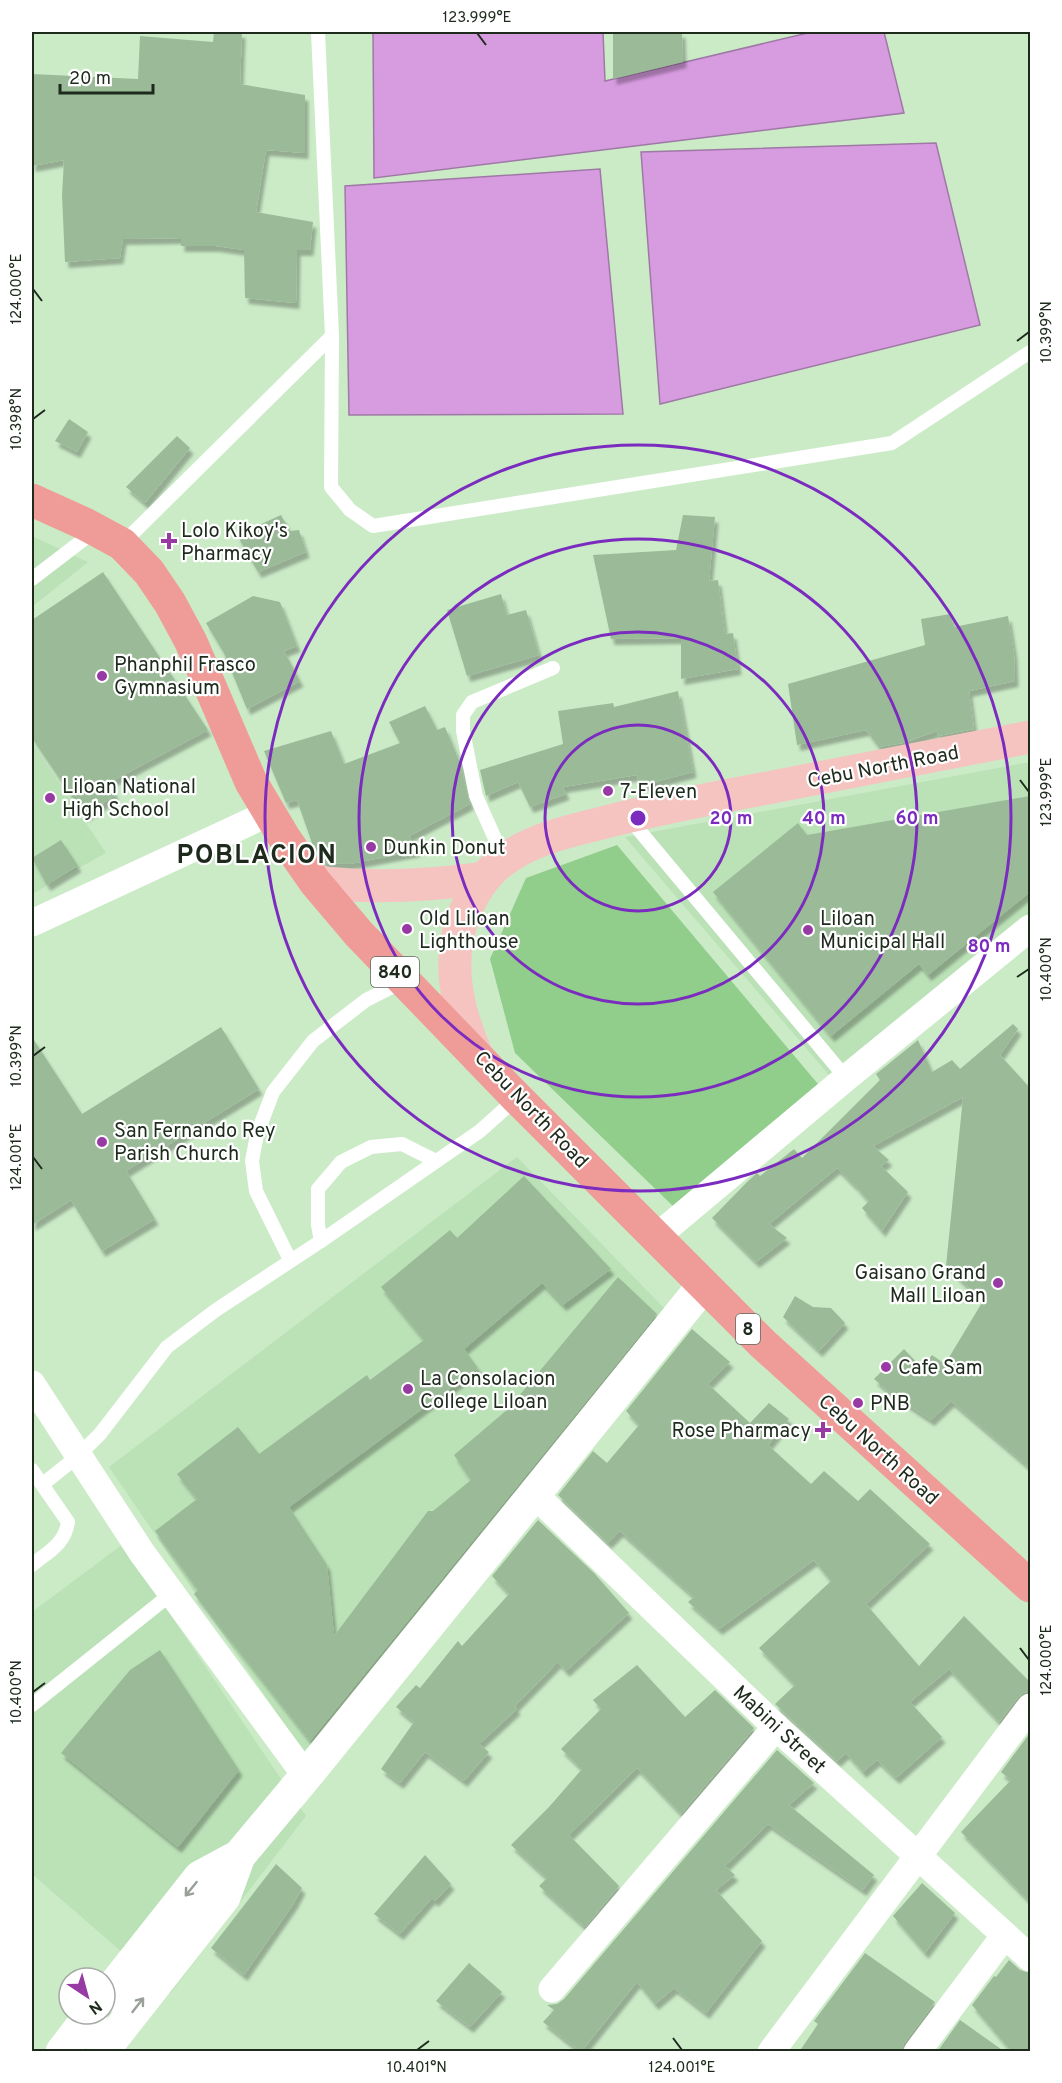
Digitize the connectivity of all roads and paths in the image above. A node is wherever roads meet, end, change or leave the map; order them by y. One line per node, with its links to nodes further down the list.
1 (318, 32): 2 (lane)
2 (332, 336): 3 (lane); 5 (lane)
3 (1030, 352)
4 (32, 500): 5 (highway, 840)
5 (109, 537): 6 (lane); 9 (highway, 840)
6 (32, 579)
7 (553, 668): 11 (lane)
8 (1030, 737): 10 (main road, Cebu North Road)
9 (269, 813): 12 (highway, 840); 13 (street)
10 (627, 816): 11 (main road, Cebu North Road); 17 (lane)
11 (494, 869): 12 (main road); 16 (main road, Cebu North Road / 8)
12 (315, 882): 15 (highway, 840)
13 (32, 923)
14 (1030, 928): 17 (street)
15 (404, 981): 16 (highway, 840); 22 (lane)
16 (478, 1058): 18 (highway, Cebu North Road / 8)
17 (846, 1078): 20 (street)
18 (517, 1098): 19 (lane); 20 (highway, Cebu North Road / 8)
19 (436, 1161): 21 (lane); 21 (lane)
20 (655, 1238): 23 (highway, Cebu North Road / 8)
21 (321, 1241): 22 (lane)
22 (290, 1260): 25 (lane)
23 (703, 1286): 28 (street); 30 (highway, Cebu North Road / 8)
24 (32, 1384): 25 (street)
25 (78, 1456): 27 (lane); 31 (street)
26 (32, 1470): 27 (lane)
27 (43, 1484): 29 (lane)
28 (534, 1494): 34 (street, Mabini Street); 35 (street)
29 (32, 1565)
30 (1030, 1586)
31 (171, 1594): 32 (lane); 35 (street)
32 (32, 1706)
33 (1030, 1707): 36 (street)
34 (776, 1726): 36 (street, Mabini Street); 41 (street)
35 (306, 1776): 37 (street)
36 (918, 1855): 38 (street, Mabini Street); 45 (street)
37 (239, 1856): 40 (street, one-way to 40); 44 (street, one-way to 37)
38 (1005, 1935): 39 (street, Mabini Street); 46 (street)
39 (1030, 1958)
40 (117, 1981)
41 (552, 1989)
42 (82, 2026): 43 (street)
43 (62, 2052)
44 (102, 2052)
45 (771, 2052)
46 (917, 2052)

